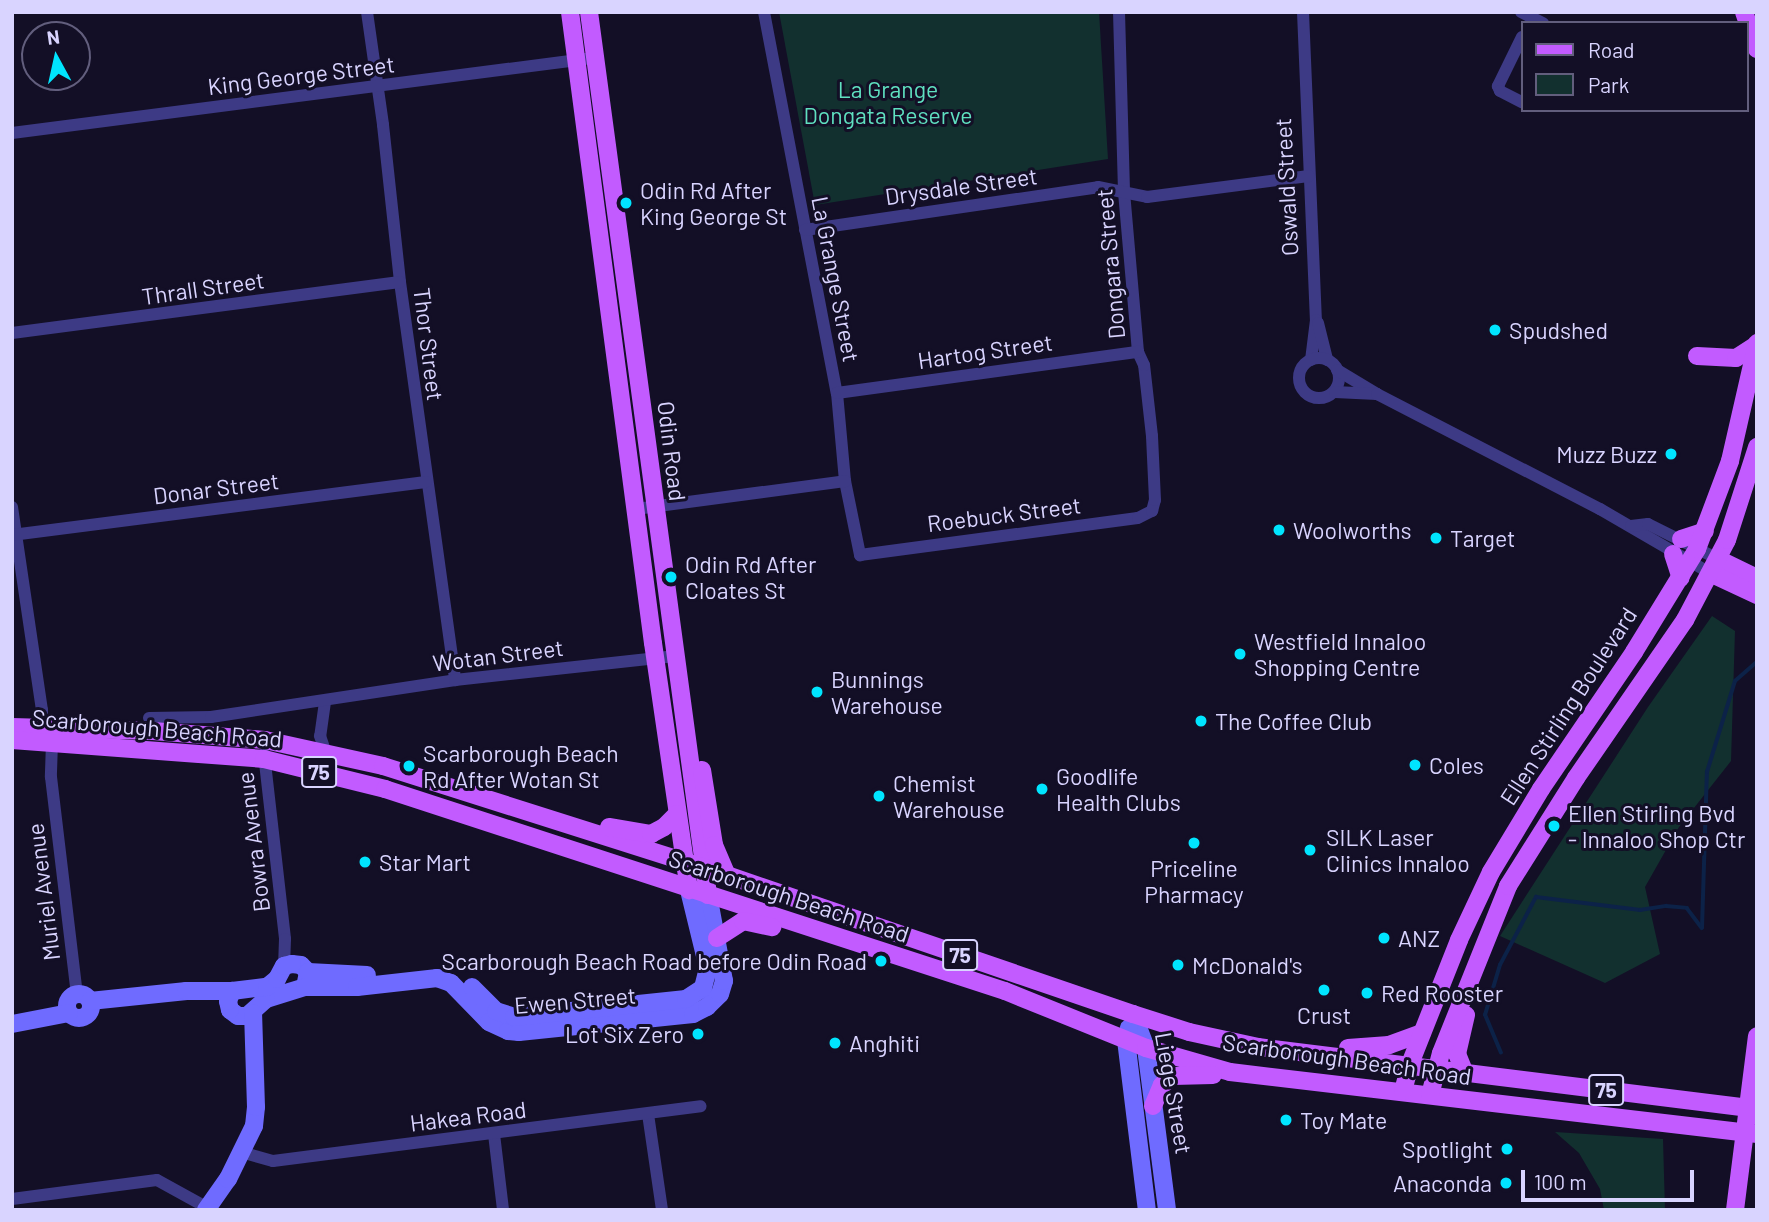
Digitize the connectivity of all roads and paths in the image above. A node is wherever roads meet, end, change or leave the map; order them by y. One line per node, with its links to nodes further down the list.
1 (366, 12): 12 (street, Thor Street)
2 (570, 12): 11 (main road, Odin Road)
3 (589, 12): 10 (main road, Odin Road)
4 (764, 12): 17 (street, La Grange Street)
5 (1119, 12): 16 (street, Dongara Street)
6 (1303, 12): 15 (street, Oswald Street)
7 (1748, 23): 9 (main road)
8 (1520, 41): 13 (street)
9 (1757, 49)
10 (595, 58): 11 (street, King George Street); 34 (main road, Odin Road)
11 (576, 60): 12 (street, King George Street); 35 (main road, Odin Road)
12 (377, 87): 14 (street, King George Street); 18 (street, Thor Street)
13 (1520, 101)
14 (12, 133)
15 (1309, 176): 16 (street, Drysdale Street); 19 (street, Oswald Street)
16 (1124, 191): 17 (street, Drysdale Street); 22 (street, Dongara Street)
17 (805, 230): 28 (street, La Grange Street)
18 (400, 282): 20 (street, Thrall Street); 32 (street, Thor Street)
19 (1316, 320): 24 (street, Oswald Street); 25 (street)
20 (13, 330)
21 (1757, 344): 23 (main road); 37 (main road, Ellen Stirling Boulevard)
22 (1138, 352): 28 (street, Hartog Street); 36 (street, Dongara Street)
23 (1697, 356)
24 (1311, 360): 25 (street); 27 (street)
25 (1327, 360): 26 (street)
26 (1337, 370): 27 (street); 29 (street)
27 (1335, 392): 29 (street)
28 (837, 393): 31 (street, La Grange Street)
29 (1377, 394): 39 (street)
30 (1757, 447): 42 (main road, Ellen Stirling Boulevard)
31 (845, 481): 34 (street); 40 (street, La Grange Street)
32 (426, 482): 38 (street, Donar Street); 47 (street, Thor Street)
33 (12, 507): 38 (street, Muriel Avenue)
34 (655, 507): 35 (street); 45 (main road, Odin Road)
35 (636, 509): 46 (main road, Odin Road)
36 (1152, 511): 40 (street, Roebuck Street)
37 (1704, 531): 39 (main road); 41 (main road, Ellen Stirling Boulevard)
38 (14, 535): 52 (street, Muriel Avenue)
39 (1677, 547): 41 (main road); 41 (street)
40 (860, 555)
41 (1689, 563): 42 (street); 75 (main road, Ellen Stirling Boulevard)
42 (1714, 566): 43 (main road); 44 (main road); 66 (main road, Ellen Stirling Boulevard)
43 (1757, 578)
44 (1757, 594)
45 (676, 656): 46 (street, Wotan Street); 51 (main road, Odin Road)
46 (655, 658): 47 (street, Wotan Street); 58 (main road, Odin Road)
47 (455, 681): 48 (street, Wotan Street)
48 (325, 702): 49 (street, Wotan Street); 55 (street)
49 (149, 718)
50 (12, 727): 52 (main road, Scarborough Beach Road / 75)
51 (687, 735): 60 (main road, Odin Road); 61 (main road)
52 (45, 738): 53 (main road, Scarborough Beach Road / 75); 54 (main road, Scarborough Beach Road / 75); 56 (main road, Scarborough Beach Road / 75); 69 (street, Muriel Avenue)
53 (12, 740)
54 (265, 740): 55 (main road, Scarborough Beach Road / 75); 56 (street, Bowra Avenue)
55 (326, 752): 57 (main road, Scarborough Beach Road / 75)
56 (264, 759): 62 (main road, Scarborough Beach Road / 75); 67 (street, Bowra Avenue)
57 (499, 802): 58 (main road); 59 (main road, Scarborough Beach Road / 75)
58 (677, 814): 59 (main road, Odin Road)
59 (684, 861): 60 (main road, Scarborough Beach Road / 75); 62 (main road, Odin Road)
60 (703, 867): 61 (main road, Scarborough Beach Road / 75); 63 (main road, Odin Road)
61 (727, 874): 72 (main road, Scarborough Beach Road / 75)
62 (689, 890): 63 (main road, Scarborough Beach Road / 75); 70 (main road, Ewen Street)
63 (708, 895): 64 (main road, Ewen Street); 65 (main road, Scarborough Beach Road / 75)
64 (717, 938): 65 (main road); 70 (main road, Ewen Street)
65 (857, 945): 77 (main road, Scarborough Beach Road / 75)
66 (1480, 951): 81 (main road, Ellen Stirling Boulevard); 82 (main road)
67 (299, 973): 68 (main road); 70 (main road, Ewen Street); 71 (main road, Ewen Street)
68 (232, 990): 69 (main road); 71 (main road)
69 (79, 1005): 71 (main road); 73 (main road); 74 (main road)
70 (661, 1009)
71 (240, 1013): 92 (main road)
72 (1133, 1014): 77 (main road, Liege Street); 78 (main road, Liege Street); 79 (main road, Scarborough Beach Road / 75)
73 (12, 1016)
74 (12, 1024)
75 (1422, 1033): 79 (main road); 80 (main road, Ellen Stirling Boulevard)
76 (1757, 1036): 88 (main road)
77 (1126, 1040): 78 (main road, Scarborough Beach Road / 75); 97 (main road, Liege Street)
78 (1146, 1048): 83 (main road, Scarborough Beach Road / 75); 87 (main road, Liege Street)
79 (1289, 1051): 80 (main road, Scarborough Beach Road / 75)
80 (1410, 1064): 81 (main road, Scarborough Beach Road / 75); 84 (main road, Ellen Stirling Boulevard)
81 (1437, 1067): 82 (main road, Scarborough Beach Road / 75); 85 (main road, Ellen Stirling Boulevard)
82 (1464, 1071): 88 (main road, Scarborough Beach Road / 75)
83 (1241, 1073): 84 (main road, Scarborough Beach Road / 75); 87 (main road)
84 (1403, 1091): 85 (main road, Scarborough Beach Road / 75)
85 (1430, 1096): 90 (main road, Scarborough Beach Road / 75)
86 (700, 1106): 89 (street, Hakea Road)
87 (1153, 1106): 98 (main road, Liege Street)
88 (1752, 1108): 90 (main road)
89 (649, 1114): 91 (street, Hakea Road); 96 (street)
90 (1751, 1133): 99 (main road)
91 (494, 1134): 92 (street, Hakea Road); 95 (street)
92 (242, 1152): 94 (main road)
93 (12, 1199): 94 (street)
94 (207, 1209)
95 (503, 1210)
96 (662, 1210)
97 (1147, 1210)
98 (1167, 1210)
99 (1735, 1210)

